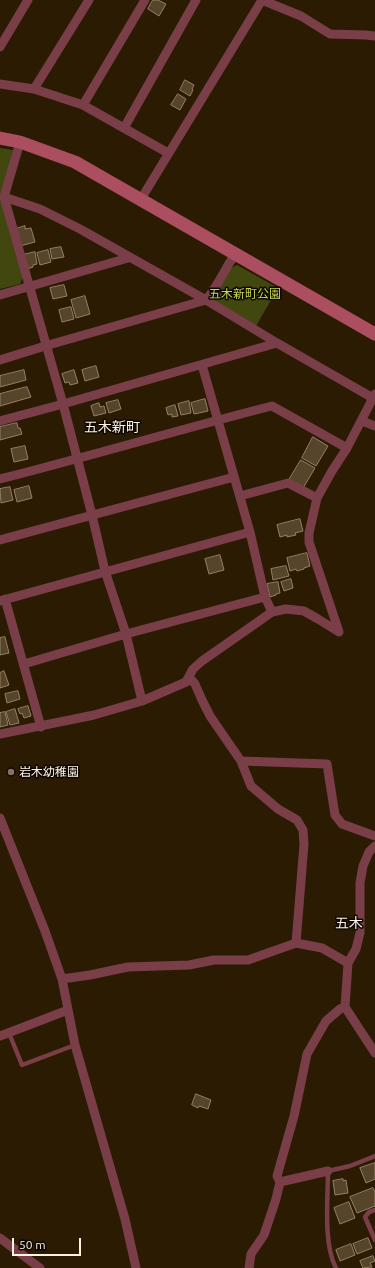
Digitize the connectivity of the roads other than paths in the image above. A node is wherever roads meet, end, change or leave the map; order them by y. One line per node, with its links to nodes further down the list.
1 (28, 0): 7 (street)
2 (88, 0): 9 (street)
3 (145, 0): 10 (street)
4 (196, 0): 11 (street)
5 (262, 0): 6 (street); 14 (street)
6 (375, 36)
7 (0, 47)
8 (0, 84): 9 (street)
9 (34, 89): 10 (street)
10 (83, 105): 11 (street)
11 (124, 128): 14 (street)
12 (0, 138): 13 (street)
13 (20, 142): 15 (street); 16 (street)
14 (168, 153): 16 (street)
15 (4, 197): 18 (street); 19 (street)
16 (141, 199): 17 (street)
17 (236, 254): 21 (street); 22 (street)
18 (128, 258): 19 (street); 21 (street)
19 (29, 287): 20 (street); 24 (street)
20 (0, 295)
21 (206, 300): 23 (street); 24 (street)
22 (375, 334)
23 (277, 343): 26 (street); 27 (street)
24 (45, 346): 25 (street); 28 (street)
25 (0, 360)
26 (202, 365): 28 (street); 29 (street)
27 (374, 396): 31 (street)
28 (63, 404): 30 (street); 34 (street)
29 (218, 420): 33 (street); 34 (street); 35 (street)
30 (0, 421)
31 (362, 421): 32 (street); 33 (street)
32 (375, 426)
33 (347, 448): 38 (street)
34 (77, 459): 36 (street); 39 (street)
35 (234, 477): 37 (street); 39 (street)
36 (0, 479)
37 (240, 496): 38 (street); 40 (street)
38 (317, 498): 45 (street)
39 (92, 515): 41 (street); 42 (street)
40 (250, 532): 42 (street); 43 (street)
41 (0, 540)
42 (106, 571): 44 (street); 46 (street)
43 (265, 597): 45 (street); 46 (street)
44 (3, 600): 47 (street)
45 (272, 612): 48 (street)
46 (126, 634): 47 (street); 49 (street)
47 (24, 664): 50 (street)
48 (189, 677): 49 (street); 52 (street)
49 (142, 701): 50 (street)
50 (41, 727): 51 (street)
51 (0, 734)
52 (241, 761): 54 (street); 56 (street)
53 (0, 821): 58 (street)
54 (375, 836)
55 (375, 846): 57 (street)
56 (296, 943): 57 (street); 58 (street)
57 (348, 963): 59 (street)
58 (62, 979): 60 (street)
59 (345, 1006): 63 (street); 66 (street)
60 (68, 1010): 61 (street); 62 (street)
61 (4, 1034): 62 (lane)
62 (75, 1045): 71 (street)
63 (375, 1053)
64 (375, 1156): 65 (lane)
65 (328, 1171): 66 (street); 73 (lane)
66 (280, 1182): 72 (street)
67 (375, 1210): 69 (lane)
68 (0, 1238): 70 (street)
69 (375, 1240)
70 (40, 1268)
71 (136, 1268)
72 (249, 1268)
73 (336, 1268)

